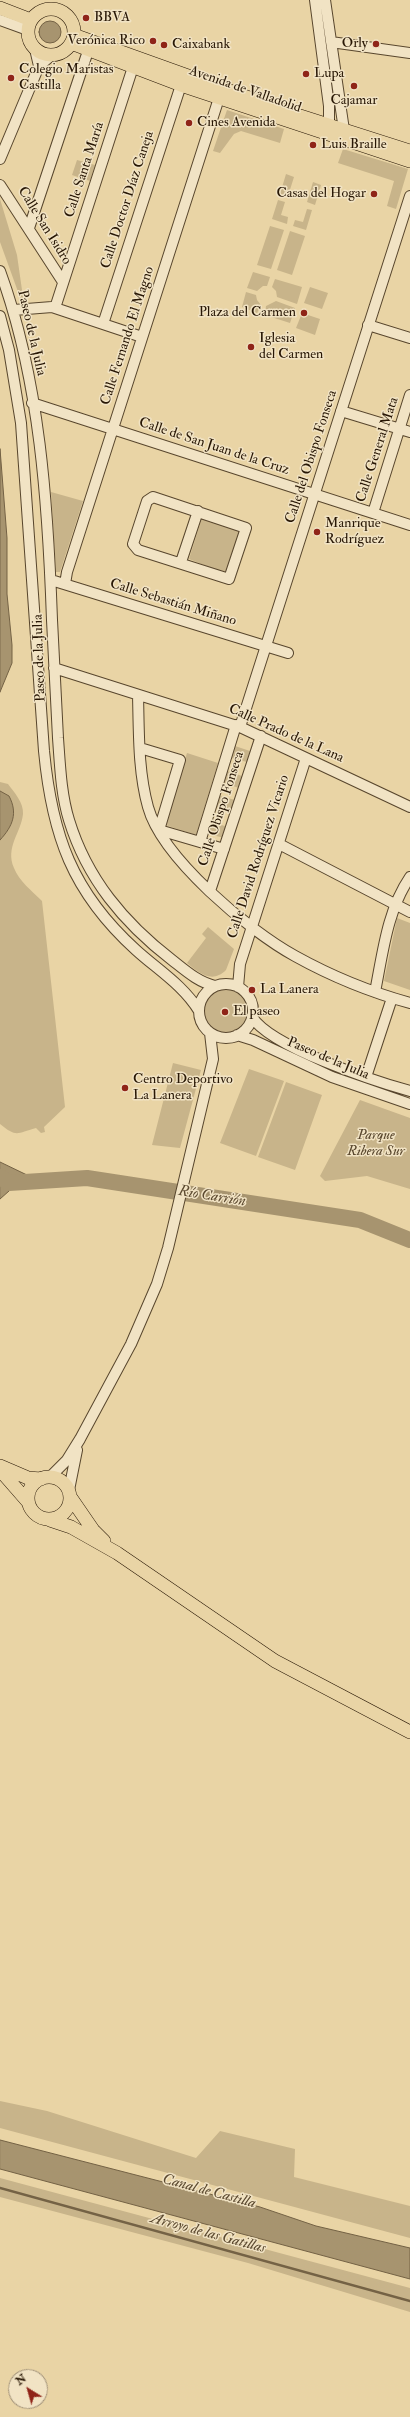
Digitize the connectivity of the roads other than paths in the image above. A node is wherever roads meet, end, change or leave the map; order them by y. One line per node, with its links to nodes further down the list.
1 (315, 0): 17 (street)
2 (325, 0): 8 (street)
3 (46, 5): 6 (main road); 7 (main road)
4 (0, 8): 6 (main road)
5 (0, 20): 6 (street)
6 (30, 25): 9 (main road)
7 (72, 39): 10 (main road, Avenida de Valladolid); 12 (main road); 17 (main road, Avenida de Valladolid)
8 (331, 42): 11 (street); 18 (street)
9 (35, 49): 12 (main road); 13 (street)
10 (88, 51): 14 (main road, Avenida de Valladolid); 24 (street)
11 (410, 53)
12 (52, 55): 13 (street)
13 (39, 66): 20 (street)
14 (133, 67): 15 (main road, Avenida de Valladolid); 26 (street, Calle Santa María)
15 (180, 85): 16 (main road, Avenida de Valladolid); 30 (street, Calle Doctor Díaz Caneja)
16 (219, 98): 17 (main road, Avenida de Valladolid); 32 (street, Calle Fernando El Magno)
17 (329, 130): 18 (main road, Avenida de Valladolid)
18 (342, 135): 19 (main road, Avenida de Valladolid); 21 (main road, Avenida de Valladolid)
19 (410, 151)
20 (0, 159)
21 (410, 161)
22 (0, 186): 24 (street, Calle San Isidro)
23 (410, 196): 31 (street, Calle del Obispo Fonseca)
24 (29, 228): 26 (street, Calle San Isidro)
25 (0, 271): 28 (street, Paseo de la Julia)
26 (63, 282): 27 (street, Calle Santa María)
27 (55, 308): 28 (street); 30 (street)
28 (14, 310): 35 (street, Paseo de la Julia)
29 (0, 316): 68 (street, Paseo de la Julia)
30 (103, 324): 32 (street)
31 (368, 324): 33 (street); 36 (street, Calle del Obispo Fonseca)
32 (142, 337): 37 (street, Calle Fernando El Magno)
33 (410, 338)
34 (410, 395): 38 (street, Calle General Mata)
35 (32, 403): 37 (street, Calle de San Juan de la Cruz); 45 (street, Paseo de la Julia)
36 (341, 411): 38 (street); 40 (street, Calle del Obispo Fonseca)
37 (112, 428): 40 (street, Calle de San Juan de la Cruz); 46 (street, Calle Fernando El Magno)
38 (400, 429): 39 (street); 42 (street, Calle General Mata)
39 (410, 432)
40 (314, 494): 42 (street, Calle de San Juan de la Cruz); 47 (street, Calle del Obispo Fonseca)
41 (198, 511): 44 (street); 44 (street); 44 (street)
42 (372, 513): 43 (street, Calle de San Juan de la Cruz)
43 (409, 521)
44 (181, 562)
45 (51, 580): 46 (street, Calle Sebastián Miñano); 49 (street, Paseo de la Julia)
46 (65, 584): 47 (street, Calle Sebastián Miñano)
47 (266, 646): 48 (street, Calle Sebastián Miñano); 51 (street, Calle del Obispo Fonseca)
48 (288, 653)
49 (54, 668): 50 (street, Calle Prado de la Lana); 66 (street, Paseo de la Julia)
50 (138, 695): 51 (street, Calle Prado de la Lana); 53 (street)
51 (238, 726): 52 (street, Calle Prado de la Lana); 57 (street, Calle Obispo Fonseca)
52 (261, 736): 54 (street, Calle Prado de la Lana); 59 (street, Calle Obispo Fonseca)
53 (140, 748): 56 (street); 56 (street)
54 (306, 758): 55 (street, Calle Prado de la Lana); 58 (street, Calle David Rodríguez Vicario)
55 (410, 808)
56 (159, 830): 57 (street); 61 (street)
57 (200, 842): 59 (street)
58 (279, 844): 62 (street); 64 (street, Calle David Rodríguez Vicario)
59 (224, 849): 61 (street, Calle Obispo Fonseca)
60 (410, 877): 62 (street)
61 (210, 891): 64 (street)
62 (395, 906): 63 (street); 69 (street)
63 (410, 912)
64 (252, 926): 65 (street, Calle David Rodríguez Vicario); 69 (street)
65 (240, 964): 66 (street, Calle David Rodríguez Vicario); 67 (street, Calle David Rodríguez Vicario)
66 (220, 985): 67 (street); 70 (street)
67 (238, 988): 74 (street)
68 (184, 990): 70 (street, Paseo de la Julia); 73 (street, Paseo de la Julia)
69 (375, 992): 71 (street)
70 (204, 995): 73 (street)
71 (392, 998): 72 (street); 79 (street)
72 (410, 1004)
73 (199, 1011): 75 (street)
74 (252, 1017): 76 (street); 79 (street, Paseo de la Julia)
75 (210, 1033): 77 (street); 78 (street)
76 (237, 1035): 77 (street); 81 (street, Paseo de la Julia)
77 (226, 1038): 78 (street)
78 (213, 1058): 82 (street)
79 (366, 1077): 80 (street, Paseo de la Julia)
80 (410, 1091)
81 (410, 1104)
82 (80, 1439): 85 (street); 86 (street)
83 (0, 1466): 85 (main road)
84 (0, 1470): 87 (main road)
85 (46, 1478): 86 (main road); 87 (main road)
86 (70, 1494): 88 (main road); 89 (main road)
87 (28, 1502): 88 (main road)
88 (50, 1520): 89 (main road)
89 (117, 1553): 90 (main road)
90 (410, 1732)

